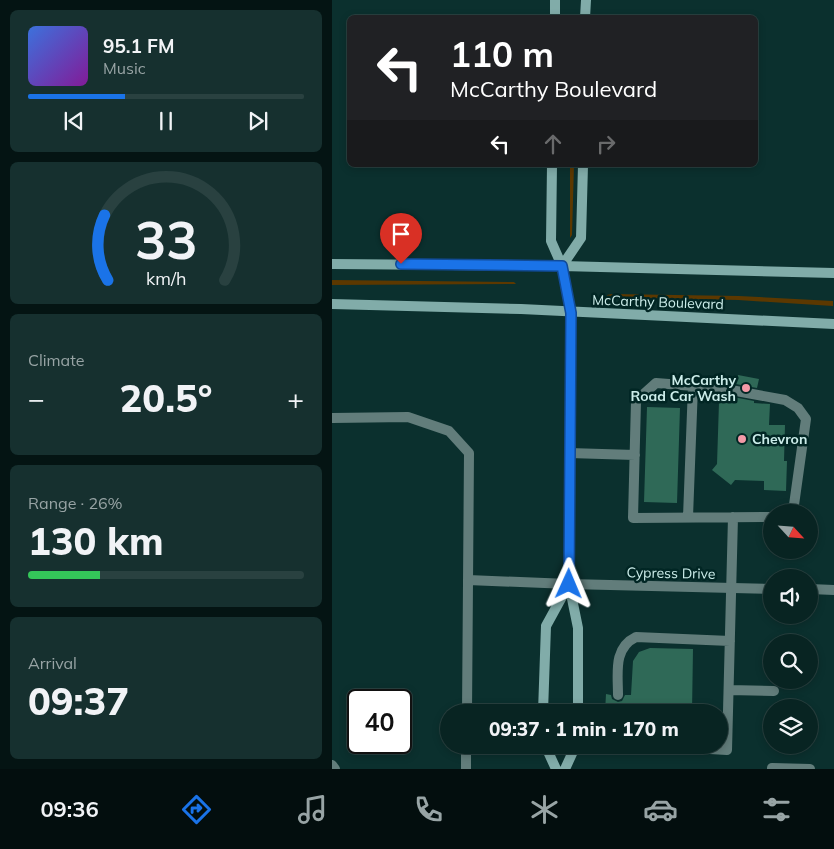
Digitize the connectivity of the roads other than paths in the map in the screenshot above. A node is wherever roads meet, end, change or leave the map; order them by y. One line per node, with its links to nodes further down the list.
1 (555, 0): 3 (main road)
2 (586, 0): 4 (main road)
3 (555, 15)
4 (585, 15)
5 (552, 167): 8 (main road)
6 (583, 167): 8 (main road)
7 (332, 264): 8 (main road)
8 (562, 266): 9 (main road); 11 (main road)
9 (834, 273)
10 (332, 304): 11 (main road, McCarthy Boulevard)
11 (571, 313): 12 (main road, McCarthy Boulevard); 15 (main road)
12 (834, 324)
13 (694, 386): 16 (street); 17 (street); 20 (street)
14 (332, 418): 21 (street)
15 (570, 453): 16 (street); 22 (main road)
16 (634, 455): 20 (street)
17 (794, 504)
18 (733, 517): 19 (street); 20 (street); 23 (street)
19 (763, 517)
20 (688, 518)
21 (468, 580): 22 (street, Cypress Drive); 31 (street)
22 (569, 584): 23 (street, Cypress Drive); 32 (main road); 33 (main road)
23 (732, 588): 24 (street, Cypress Drive); 27 (street)
24 (763, 588)
25 (818, 589): 26 (street)
26 (834, 590)
27 (730, 641): 28 (street); 30 (street)
28 (729, 690): 29 (street); 34 (street)
29 (774, 691)
30 (618, 695)
31 (467, 704)
32 (543, 704)
33 (578, 704)
34 (728, 720)
35 (466, 754): 41 (street)
36 (548, 754): 42 (main road)
37 (572, 754): 43 (main road)
38 (332, 766): 40 (street)
39 (772, 768): 44 (street)
40 (335, 769)
41 (466, 769)
42 (556, 769)
43 (565, 769)
44 (810, 769)

